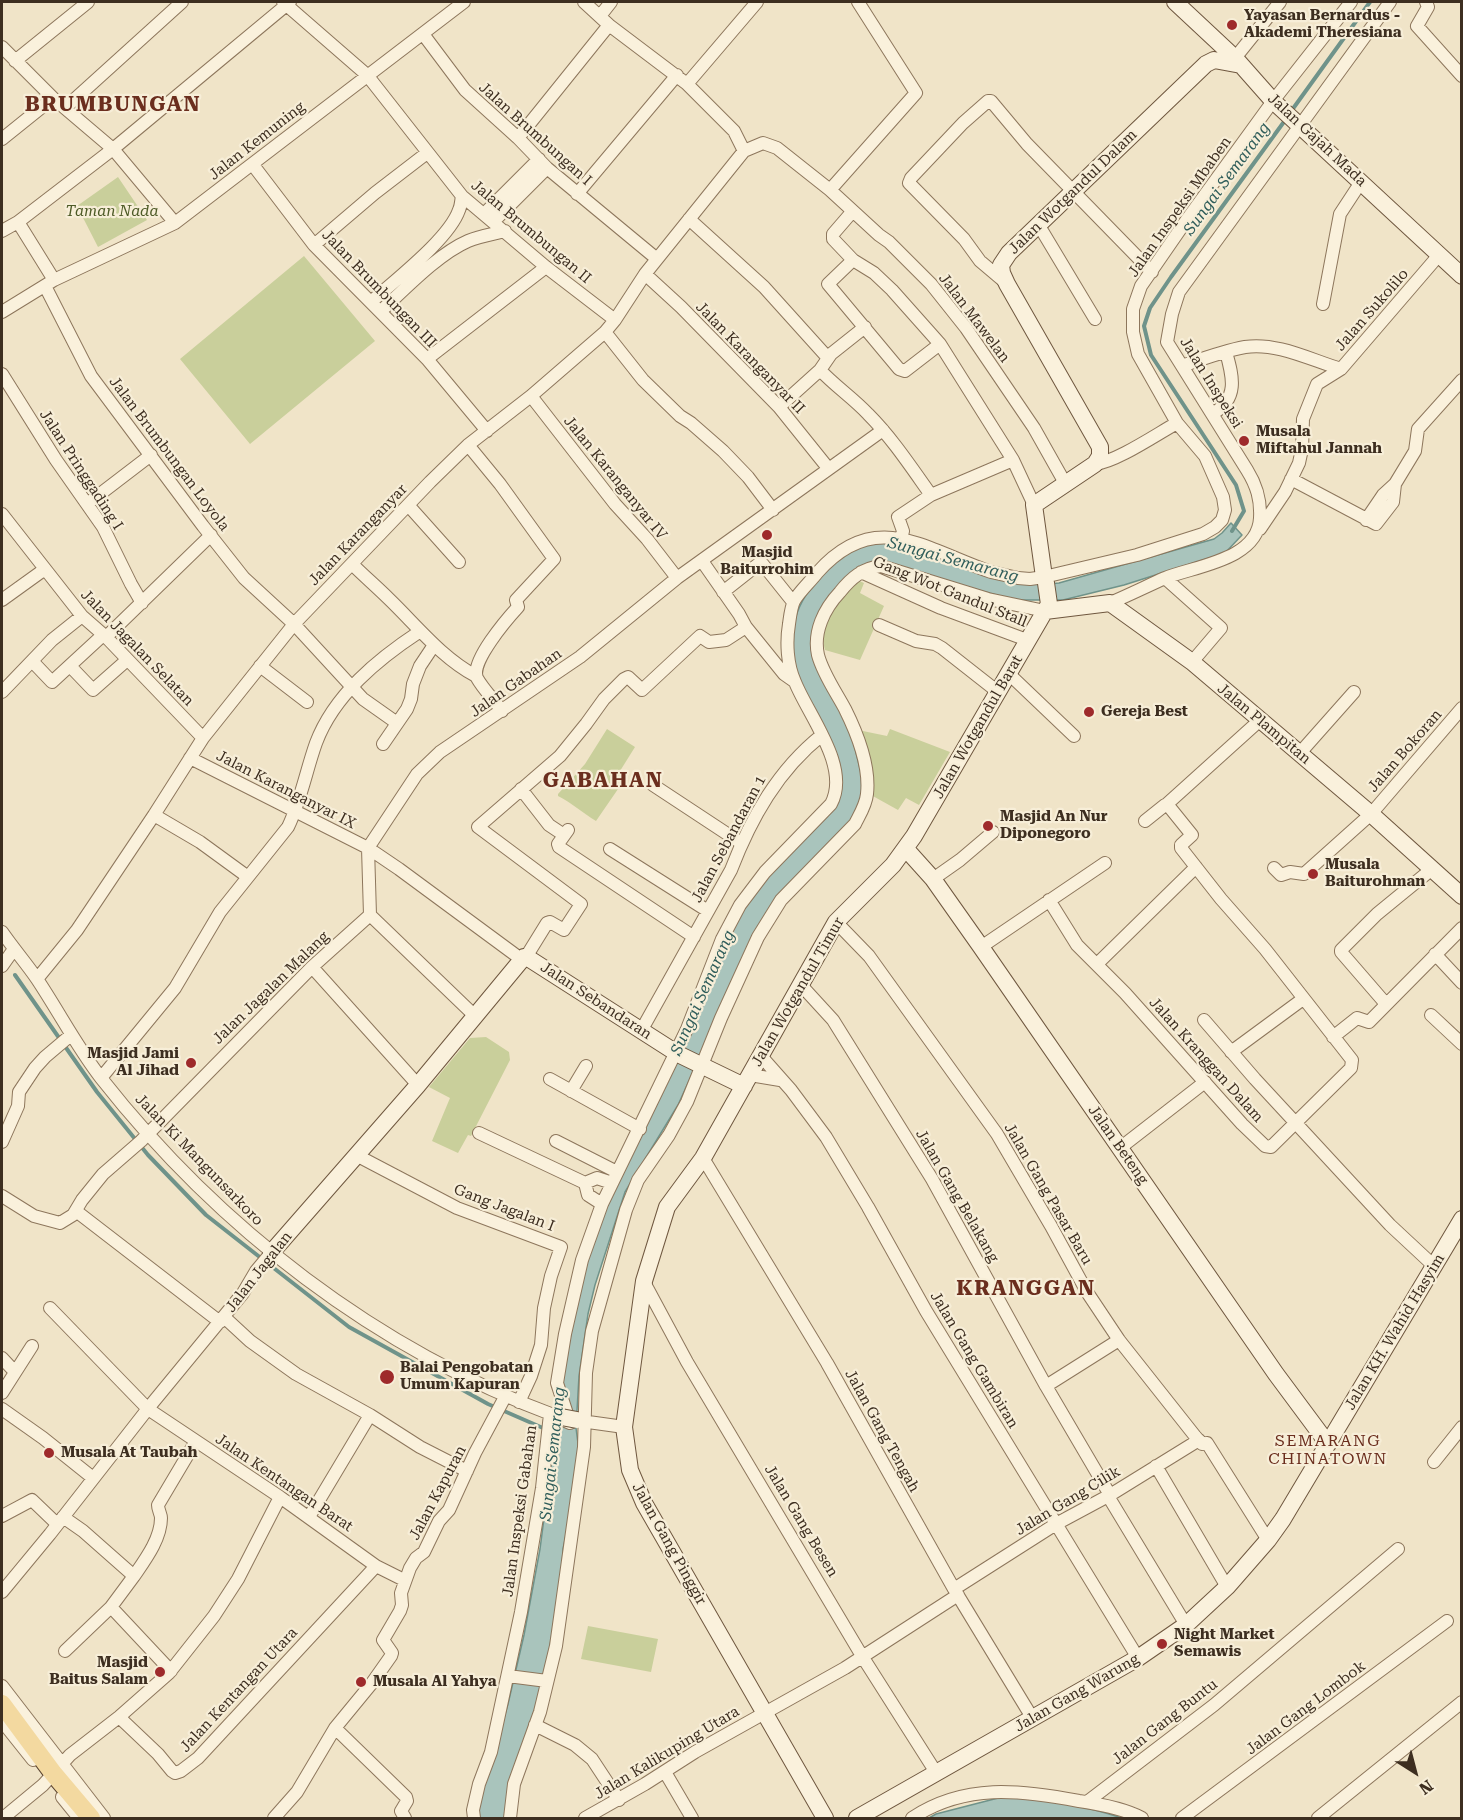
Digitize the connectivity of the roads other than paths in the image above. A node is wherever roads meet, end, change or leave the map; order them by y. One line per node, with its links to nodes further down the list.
1 (88, 2): 17 (street)
2 (182, 2): 25 (street)
3 (464, 2): 15 (street, Jalan Kemuning)
4 (584, 2): 14 (street)
5 (611, 2): 14 (street)
6 (757, 2): 22 (street)
7 (858, 2): 35 (street)
8 (1175, 2): 18 (street, Jalan Gajah Mada)
9 (1280, 2): 18 (street)
10 (1351, 2): 24 (street, Jalan Inspeksi Mbaben)
11 (1390, 2): 26 (street, Jalan Inspeksi)
12 (1426, 2): 21 (street)
13 (286, 3): 19 (street, Jalan Brumbungan II); 29 (street)
14 (604, 21): 20 (street); 27 (street)
15 (423, 34): 19 (street, Jalan Kemuning); 27 (street, Jalan Brumbungan I)
16 (2, 47): 17 (street)
17 (15, 60): 23 (street)
18 (1238, 62): 24 (street, Jalan Gajah Mada); 36 (street, Jalan Wotgandul Dalam)
19 (367, 75): 31 (street, Jalan Brumbungan II); 33 (street, Jalan Kemuning)
20 (677, 75): 22 (street); 37 (street)
21 (1461, 76)
22 (687, 84): 30 (street)
23 (53, 98): 25 (street); 28 (street)
24 (1274, 102): 26 (street, Jalan Gajah Mada); 52 (street, Jalan Inspeksi Mbaben)
25 (65, 108): 29 (street)
26 (1300, 125): 34 (street, Jalan Gajah Mada); 69 (street, Jalan Inspeksi)
27 (518, 138): 32 (street, Jalan Brumbungan I)
28 (2, 139)
29 (113, 149): 42 (street); 43 (street)
30 (744, 151): 35 (street, Jalan Mawelan); 41 (street, Jalan Karanganyar)
31 (427, 153): 38 (street, Jalan Brumbungan II); 47 (street)
32 (543, 164): 37 (street, Jalan Brumbungan I); 40 (street)
33 (253, 165): 43 (street, Jalan Kemuning); 47 (street, Jalan Brumbungan III)
34 (1361, 182): 48 (street, Jalan Gajah Mada); 58 (street)
35 (830, 190): 39 (street, Jalan Mawelan)
36 (1072, 190): 44 (street, Jalan Wotgandul Dalam); 52 (street); 56 (street)
37 (577, 194): 49 (street, Jalan Brumbungan I)
38 (462, 196): 40 (street, Jalan Brumbungan II); 57 (street)
39 (852, 212): 50 (street); 86 (street, Jalan Mawelan)
40 (489, 218): 46 (street, Jalan Brumbungan II)
41 (689, 219): 49 (street, Jalan Karanganyar); 67 (street)
42 (18, 222): 45 (street); 55 (street, Jalan Brumbungan Loyola)
43 (175, 223): 55 (street, Jalan Kemuning)
44 (1038, 224): 56 (street, Jalan Wotgandul Dalam); 62 (street)
45 (2, 231)
46 (505, 231): 51 (street, Jalan Brumbungan II); 59 (street)
47 (314, 245): 57 (street, Jalan Brumbungan III)
48 (1439, 255): 54 (street, Jalan Gajah Mada); 70 (street, Jalan Sukolilo)
49 (657, 259): 53 (street, Jalan Karanganyar)
50 (853, 260): 63 (street); 65 (street)
51 (546, 267): 61 (street, Jalan Brumbungan II); 68 (street)
52 (1152, 272): 77 (street, Jalan Inspeksi Mbaben)
53 (645, 274): 61 (street, Jalan Karanganyar); 75 (street, Jalan Karanganyar II)
54 (1461, 276)
55 (49, 283): 60 (street, Jalan Kemuning); 81 (street, Jalan Brumbungan Loyola)
56 (1007, 284): 83 (street, Jalan Wotgandul Dalam)
57 (371, 302): 59 (street, Jalan Brumbungan III)
58 (1323, 304)
59 (381, 311): 68 (street, Jalan Brumbungan III)
60 (2, 312)
61 (615, 320): 64 (street, Jalan Karanganyar)
62 (1095, 320)
63 (865, 327): 65 (street); 67 (street)
64 (605, 332): 74 (street, Jalan Karanganyar); 91 (street)
65 (940, 344): 82 (street)
66 (1226, 352): 69 (street); 70 (street); 76 (street)
67 (828, 358): 71 (street)
68 (427, 360): 79 (street, Jalan Brumbungan III)
69 (1182, 366): 76 (street, Jalan Inspeksi)
70 (1341, 369): 85 (street, Jalan Sukolilo)
71 (820, 370): 75 (street); 78 (street)
72 (2, 374): 88 (street, Jalan Pringgading I)
73 (1461, 380): 85 (street)
74 (531, 396): 79 (street, Jalan Karanganyar); 101 (street, Jalan Karanganyar IV)
75 (779, 407): 84 (street, Jalan Karanganyar II)
76 (1212, 414): 93 (street, Jalan Inspeksi)
77 (1177, 423): 83 (street); 103 (street, Jalan Inspeksi Mbaben)
78 (883, 429): 84 (street, Jalan Gabahan); 87 (street)
79 (487, 431): 80 (street, Jalan Karanganyar)
80 (468, 445): 89 (street, Jalan Karanganyar); 124 (street)
81 (151, 455): 88 (street); 94 (street, Jalan Brumbungan Loyola)
82 (1013, 460): 87 (street); 90 (street)
83 (1095, 464): 86 (street)
84 (828, 468): 91 (street, Jalan Gabahan)
85 (1291, 479): 93 (street, Jalan Sukolilo)
86 (1065, 483): 90 (street)
87 (931, 495): 95 (street)
88 (87, 504): 107 (street, Jalan Pringgading I)
89 (408, 505): 97 (street); 98 (street, Jalan Karanganyar)
90 (1034, 505): 103 (street)
91 (773, 510): 96 (street, Jalan Gabahan)
92 (2, 514): 99 (street, Jalan Jagalan Selatan)
93 (1260, 529): 102 (street)
94 (212, 535): 107 (street); 111 (street, Jalan Brumbungan Loyola)
95 (901, 538): 103 (street); 106 (street)
96 (702, 561): 101 (street, Jalan Gabahan); 104 (street)
97 (459, 562)
98 (352, 564): 111 (street, Jalan Karanganyar); 114 (street)
99 (45, 569): 105 (street); 110 (street, Jalan Jagalan Selatan)
100 (861, 572): 109 (street); 116 (street, Gang Wot Gandul Stall); 189 (street)
101 (677, 578): 132 (street, Jalan Gabahan)
102 (1165, 578): 108 (street); 120 (street)
103 (1045, 580): 109 (street)
104 (723, 592): 106 (street); 113 (street)
105 (2, 600)
106 (793, 602): 125 (street, Jalan Inspeksi Gabahan)
107 (142, 603): 115 (street)
108 (1110, 603): 109 (street); 120 (street, Jalan Plampitan)
109 (1047, 607): 116 (street, Jalan Wotgandul Barat)
110 (82, 616): 115 (street, Jalan Jagalan Selatan); 119 (street)
111 (294, 624): 122 (street, Jalan Karanganyar); 126 (street, Jalan Brumbungan Loyola)
112 (879, 625): 128 (street)
113 (746, 627): 125 (street); 142 (street)
114 (419, 632): 117 (street); 126 (street)
115 (104, 636): 118 (street, Jalan Jagalan Selatan); 121 (street)
116 (1027, 640): 123 (street, Jalan Wotgandul Barat)
117 (434, 645): 124 (street); 134 (street)
118 (127, 660): 121 (street); 137 (street, Jalan Jagalan Selatan)
119 (32, 661): 121 (street); 127 (street)
120 (1192, 662): 133 (street, Jalan Plampitan)
121 (70, 666)
122 (260, 666): 130 (street); 137 (street, Jalan Karanganyar)
123 (1009, 674): 128 (street, Jalan Wotgandul Barat); 136 (street)
124 (476, 676): 132 (street)
125 (794, 681): 135 (street, Jalan Inspeksi Gabahan)
126 (351, 688): 134 (street, Jalan Brumbungan Loyola); 144 (street)
127 (2, 692)
128 (998, 692): 152 (street, Jalan Wotgandul Barat)
129 (1354, 692): 139 (street)
130 (307, 702)
131 (1461, 708): 145 (street, Jalan Bokoran)
132 (502, 711): 150 (street, Jalan Gabahan)
133 (1259, 721): 139 (street, Jalan Plampitan); 143 (street)
134 (397, 723): 138 (street)
135 (822, 735): 149 (street, Jalan Sebandaran 1); 187 (street, Jalan Inspeksi Gabahan)
136 (1074, 736)
137 (203, 738): 140 (street, Jalan Karanganyar)
138 (383, 744)
139 (1299, 754): 145 (street, Jalan Plampitan)
140 (190, 758): 144 (street, Jalan Karanganyar IX); 146 (street, Jalan Karanganyar)
141 (653, 785): 149 (street)
142 (521, 789): 166 (street); 170 (street)
143 (1168, 806): 147 (street); 154 (street, Jalan Kranggan Dalam)
144 (296, 812): 150 (street, Jalan Karanganyar IX); 157 (street)
145 (1371, 814): 155 (street, Jalan Bokoran); 156 (street, Jalan Plampitan)
146 (154, 815): 157 (street); 174 (street, Jalan Karanganyar)
147 (1145, 821)
148 (993, 832): 158 (street)
149 (741, 843): 161 (street, Jalan Sebandaran 1)
150 (368, 848): 162 (street); 170 (street, Jalan Sebandaran)
151 (610, 849): 161 (street)
152 (906, 849): 158 (street, Jalan Beteng); 163 (street, Jalan Wotgandul Timur)
153 (1105, 863): 160 (street)
154 (1196, 867): 171 (street); 177 (street, Jalan Kranggan Dalam)
155 (1274, 868)
156 (1432, 869): 159 (street, Jalan Plampitan); 178 (street)
157 (248, 877): 191 (street)
158 (933, 879): 167 (street, Jalan Beteng)
159 (1461, 896)
160 (1049, 900): 167 (street); 171 (street, Jalan Kranggan Dalam)
161 (708, 911): 166 (street, Jalan Sebandaran 1)
162 (370, 915): 173 (street, Jalan Jagalan Malang); 180 (street)
163 (836, 922): 176 (street, Jalan Wotgandul Timur); 218 (street, Jalan Gang Pasar Baru)
164 (1461, 928): 169 (street)
165 (2, 932): 168 (street, Jalan Ki Mangunsarkoro)
166 (694, 937): 182 (street, Jalan Sebandaran 1)
167 (981, 947): 204 (street, Jalan Beteng)
168 (14, 949): 172 (street); 174 (street, Jalan Ki Mangunsarkoro)
169 (1435, 954): 175 (street); 178 (street)
170 (524, 958): 180 (street, Jalan Jagalan); 182 (street, Jalan Sebandaran)
171 (1097, 964): 195 (street, Jalan Kranggan Dalam)
172 (2, 966)
173 (312, 967): 196 (street); 201 (street, Jalan Jagalan Malang)
174 (37, 979): 184 (street, Jalan Ki Mangunsarkoro)
175 (1461, 983)
176 (800, 984): 188 (street, Jalan Wotgandul Timur); 222 (street, Jalan Gang Belakang)
177 (1303, 999): 183 (street, Jalan Kranggan Dalam); 186 (street, Jalan Kranggan Dalam)
178 (1386, 1004): 183 (street)
179 (1431, 1015): 185 (street)
180 (476, 1017): 196 (street, Jalan Jagalan)
181 (1204, 1020): 186 (street, Jalan Kranggan Dalam)
182 (641, 1031): 187 (street, Jalan Sebandaran)
183 (1333, 1037): 198 (street, Jalan Kranggan Dalam)
184 (65, 1040): 191 (street, Jalan Ki Mangunsarkoro); 203 (street)
185 (1461, 1044)
186 (1231, 1052): 198 (street, Jalan Kranggan Dalam)
187 (676, 1053): 189 (street, Jalan Sebandaran); 199 (street, Jalan Inspeksi Gabahan)
188 (760, 1055): 193 (street, Jalan Wotgandul Timur); 194 (street, Jalan Gang Gambiran)
189 (700, 1065): 193 (street, Jalan Sebandaran); 232 (street)
190 (586, 1066): 197 (street)
191 (101, 1078): 201 (street, Jalan Ki Mangunsarkoro)
192 (550, 1079): 197 (street)
193 (747, 1080): 194 (street); 206 (street, Jalan Gang Pinggir)
194 (780, 1080): 247 (street, Jalan Gang Gambiran)
195 (1204, 1082): 198 (street, Jalan Kranggan Dalam); 204 (street)
196 (418, 1085): 205 (street, Jalan Jagalan)
197 (571, 1091): 199 (street)
198 (1296, 1122): 214 (street, Jalan Kranggan Dalam)
199 (640, 1129): 207 (street, Jalan Inspeksi Gabahan)
200 (479, 1132): 208 (street)
201 (141, 1140): 211 (street, Jalan Jagalan Malang); 213 (street, Jalan Ki Mangunsarkoro)
202 (556, 1141): 207 (street)
203 (2, 1142)
204 (1120, 1148): 229 (street, Jalan Beteng)
205 (356, 1155): 213 (street, Jalan Jagalan); 225 (street, Gang Jagalan I)
206 (703, 1158): 215 (street, Jalan Gang Pinggir); 255 (street, Jalan Gang Tengah)
207 (615, 1177): 208 (street); 210 (street, Jalan Inspeksi Gabahan)
208 (585, 1183): 210 (street)
209 (2, 1196): 211 (street)
210 (602, 1204): 231 (street, Jalan Inspeksi Gabahan)
211 (75, 1211): 217 (street)
212 (1461, 1220): 214 (street, Jalan KH. Wahid Hasyim)
213 (269, 1256): 217 (street, Jalan Jagalan); 224 (street, Jalan Ki Mangunsarkoro)
214 (1434, 1266): 230 (street, Jalan KH. Wahid Hasyim)
215 (644, 1281): 233 (street, Jalan Gang Pinggir); 260 (street, Jalan Gang Besen)
216 (50, 1308): 227 (street, Jalan Kentangan Barat)
217 (222, 1319): 227 (street, Jalan Jagalan); 228 (street)
218 (1119, 1340): 222 (street); 235 (street, Jalan Gang Pasar Baru)
219 (32, 1346): 221 (street)
220 (2, 1358): 221 (street)
221 (15, 1372): 223 (street)
222 (1046, 1386): 242 (street, Jalan Gang Belakang)
223 (2, 1393)
224 (504, 1399): 225 (street, Jalan Ki Mangunsarkoro); 240 (street, Jalan Kapuran)
225 (519, 1402): 231 (street, Jalan Ki Mangunsarkoro)
226 (2, 1409): 241 (street)
227 (148, 1409): 236 (street, Jalan Kentangan Barat); 241 (street, Jalan Jagalan)
228 (370, 1414): 240 (street); 245 (street)
229 (1307, 1415): 230 (street); 237 (street, Jalan Beteng)
230 (1345, 1415): 237 (street, Jalan KH. Wahid Hasyim)
231 (551, 1418): 232 (street, bridge); 263 (street, Jalan Inspeksi Gabahan)
232 (581, 1421): 233 (street); 264 (street)
233 (624, 1427): 268 (street, Jalan Gang Pinggir)
234 (1461, 1427): 238 (street)
235 (1198, 1440): 239 (street, Jalan Gang Cilik); 248 (street, Jalan Gang Pasar Baru)
236 (196, 1442): 243 (street, Jalan Kentangan Barat); 251 (street)
237 (1328, 1444): 248 (street, Jalan Gang Warung)
238 (1434, 1461)
239 (1156, 1466): 242 (street, Jalan Gang Cilik); 253 (street)
240 (466, 1471): 252 (street, Jalan Kapuran)
241 (93, 1478): 246 (street, Jalan Jagalan)
242 (1109, 1495): 247 (street, Jalan Gang Cilik); 258 (street, Jalan Gang Belakang)
243 (280, 1497): 245 (street, Jalan Kentangan Barat); 262 (street)
244 (2, 1516): 246 (street)
245 (309, 1517): 250 (street, Jalan Kentangan Barat)
246 (60, 1520): 251 (street); 254 (street, Jalan Jagalan)
247 (1056, 1524): 255 (street, Jalan Gang Cilik); 261 (street, Jalan Gang Gambiran)
248 (1268, 1540): 253 (street, Jalan Gang Warung)
249 (1398, 1549): 279 (street, Jalan Gang Buntu)
250 (376, 1566): 252 (street, Jalan Kentangan Barat); 269 (street, Jalan Kentangan Utara)
251 (134, 1576): 256 (street)
252 (404, 1580): 274 (street, Jalan Kapuran)
253 (1227, 1587): 258 (street, Jalan Gang Warung)
254 (2, 1592)
255 (956, 1592): 260 (street, Jalan Gang Cilik); 270 (street, Jalan Gang Tengah)
256 (111, 1607): 259 (street); 262 (street)
257 (1447, 1621): 294 (street, Jalan Gang Lombok)
258 (1186, 1625): 261 (street, Jalan Gang Warung)
259 (65, 1651)
260 (862, 1656): 268 (street, Jalan Gang Cilik); 277 (street, Jalan Gang Besen)
261 (1138, 1658): 270 (street, Jalan Gang Warung)
262 (171, 1671): 269 (street)
263 (510, 1676): 264 (street); 281 (street, Jalan Inspeksi Gabahan)
264 (546, 1681): 272 (street)
265 (2, 1686): 273 (street)
266 (1461, 1702): 295 (street)
267 (2, 1704): 273 (main road)
268 (764, 1713): 276 (street, Jalan Kalikuping Utara); 290 (street, Jalan Gang Pinggir)
269 (119, 1717): 275 (street)
270 (1033, 1719): 277 (street, Jalan Gang Warung)
271 (2, 1721): 275 (street)
272 (535, 1725): 278 (street); 287 (street)
273 (26, 1727): 275 (main road)
274 (335, 1728): 285 (street); 286 (street)
275 (54, 1772): 280 (main road); 282 (street)
276 (665, 1772): 278 (street, Jalan Kalikuping Utara); 289 (street)
277 (937, 1774): 291 (street, Jalan Gang Warung)
278 (619, 1800): 288 (street, Jalan Kalikuping Utara)
279 (1087, 1802): 292 (street); 293 (street)
280 (79, 1807): 283 (main road); 284 (street)
281 (471, 1815)
282 (3, 1818)
283 (91, 1818)
284 (104, 1818)
285 (274, 1818)
286 (405, 1818)
287 (510, 1818)
288 (585, 1818)
289 (692, 1818)
290 (825, 1818)
291 (857, 1818)
292 (912, 1818)
293 (1142, 1818)
294 (1182, 1818)
295 (1318, 1818)

